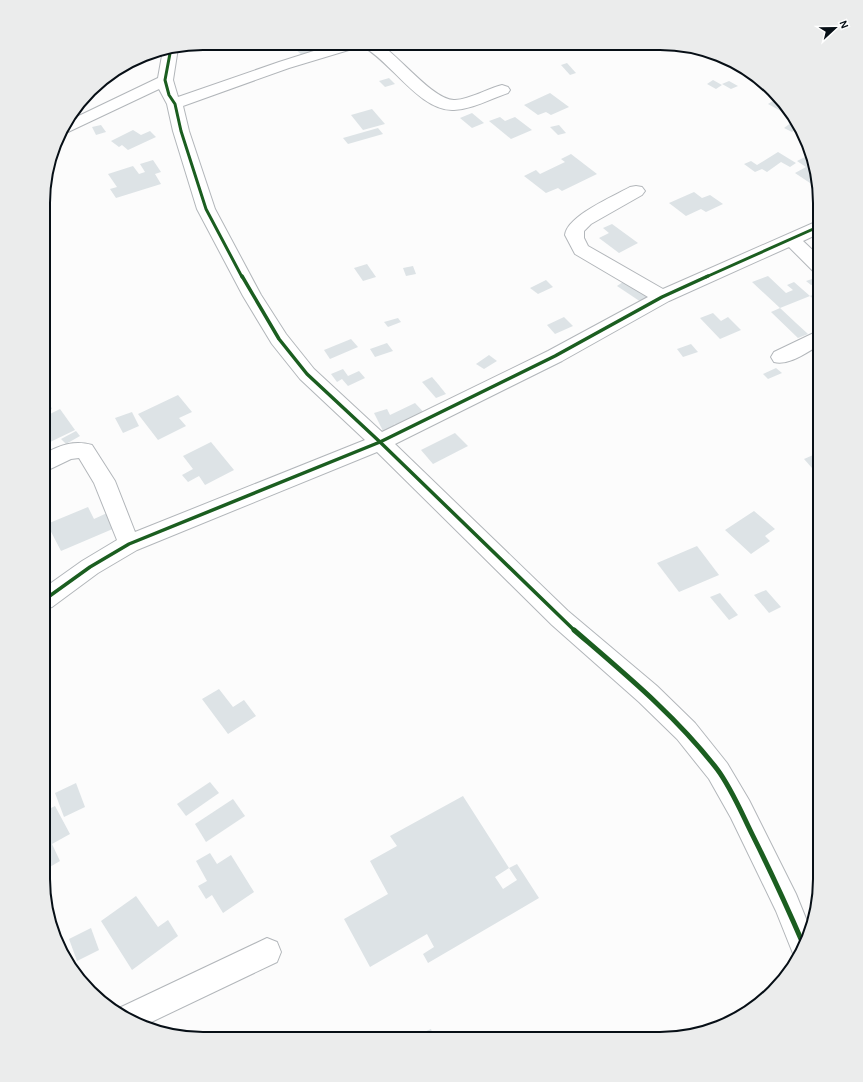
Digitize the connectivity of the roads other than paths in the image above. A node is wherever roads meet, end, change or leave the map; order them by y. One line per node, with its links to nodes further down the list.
1 (333, 50): 6 (street)
2 (380, 50): 5 (street)
3 (170, 54): 4 (street)
4 (165, 80): 6 (street); 7 (street)
5 (502, 90)
6 (175, 104): 15 (street)
7 (71, 125)
8 (636, 191): 12 (street)
9 (813, 229): 10 (street)
10 (791, 239): 11 (street); 12 (street)
11 (813, 261)
12 (662, 297): 15 (street)
13 (813, 340): 14 (street)
14 (780, 357)
15 (380, 442): 17 (street); 19 (street)
16 (50, 461): 17 (street)
17 (129, 544): 18 (street)
18 (50, 596)
19 (801, 938)
20 (267, 952): 21 (street)
21 (134, 1016)

